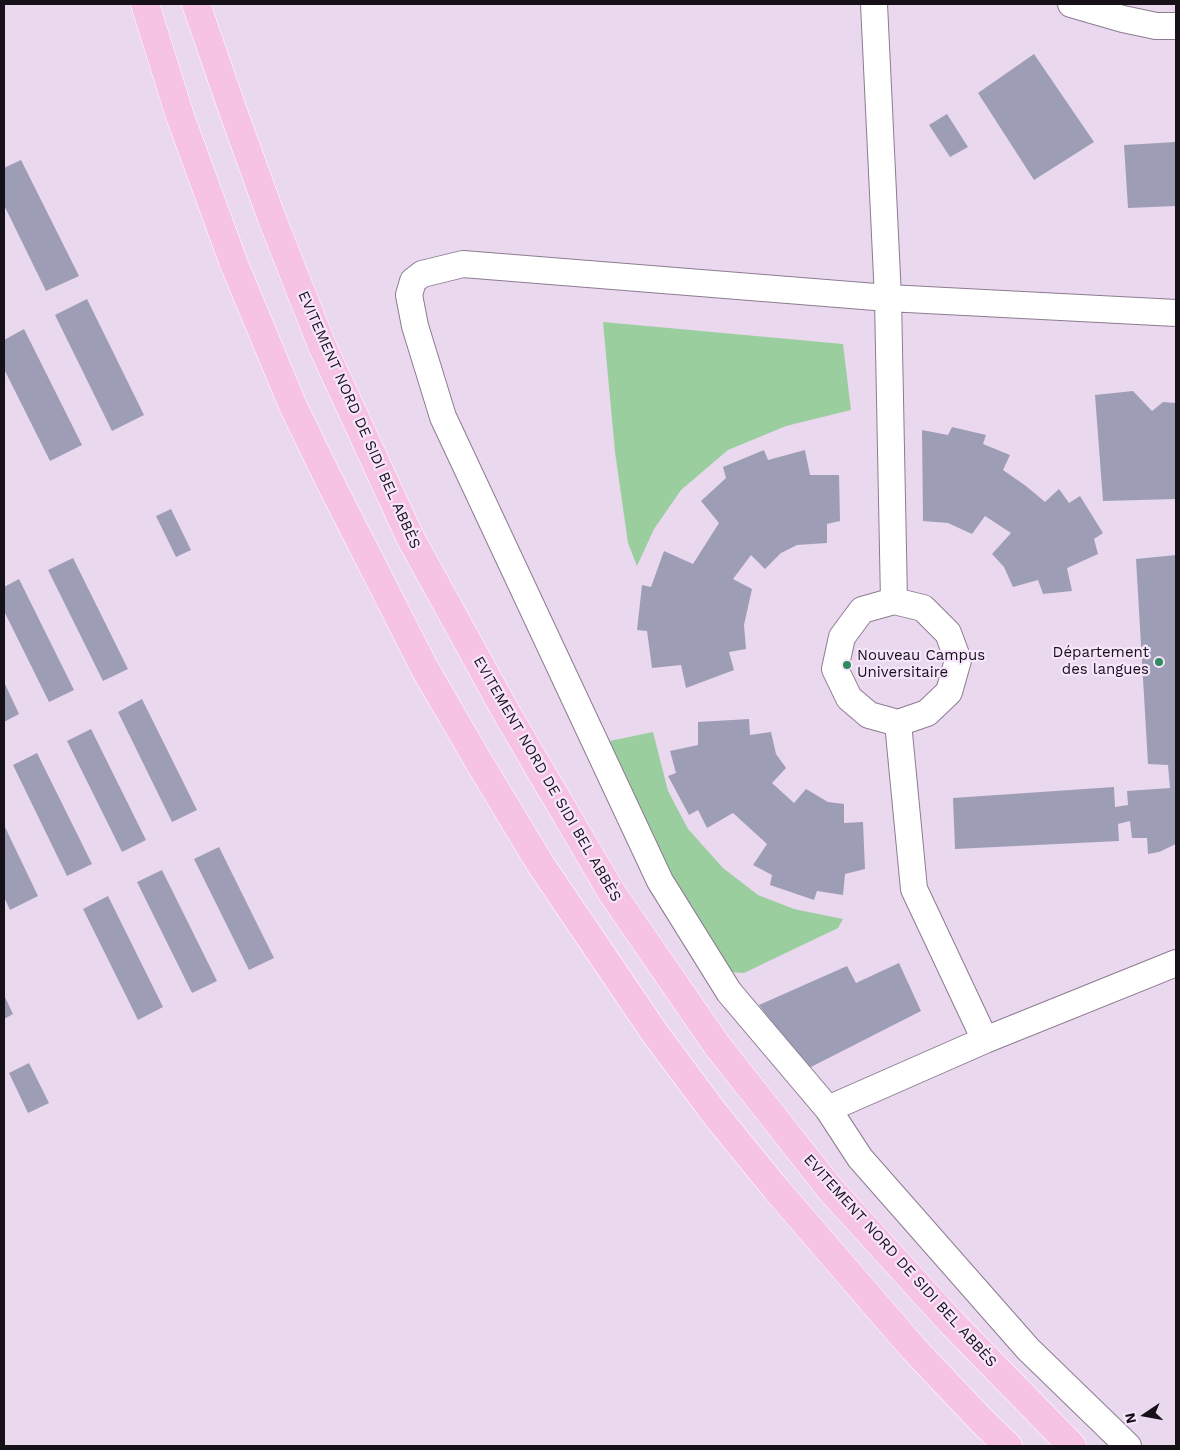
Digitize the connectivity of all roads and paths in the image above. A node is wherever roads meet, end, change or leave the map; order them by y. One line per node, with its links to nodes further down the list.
1 (145, 4): 13 (highway)
2 (196, 4): 14 (highway, EVITEMENT NORD DE SIDI BEL ABBÈS)
3 (874, 4): 6 (lane)
4 (1071, 4): 5 (lane)
5 (1176, 26)
6 (888, 298): 7 (lane); 8 (lane); 12 (lane)
7 (1176, 313)
8 (894, 601): 9 (lane); 9 (lane)
9 (898, 723): 11 (lane)
10 (1176, 963): 11 (lane)
11 (985, 1040): 12 (lane)
12 (828, 1110): 15 (lane)
13 (1008, 1446)
14 (1072, 1446)
15 (1128, 1446)

